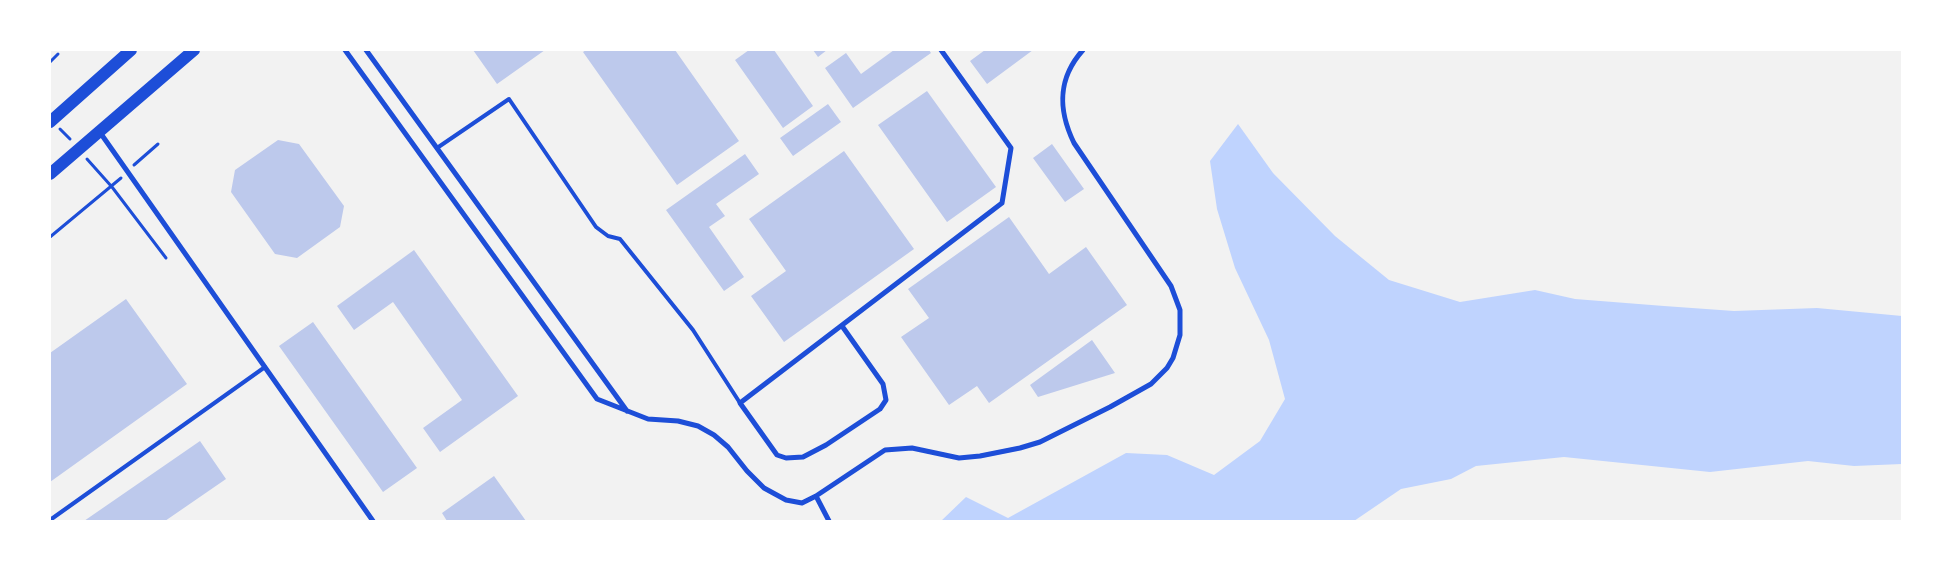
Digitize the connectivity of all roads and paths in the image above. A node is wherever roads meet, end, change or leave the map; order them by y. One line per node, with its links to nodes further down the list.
1 (131, 50): 9 (main road)
2 (194, 50): 10 (main road)
3 (345, 50): 21 (street)
4 (366, 50): 12 (street)
5 (941, 50): 18 (street)
6 (1083, 50): 22 (street)
7 (58, 54): 8 (path)
8 (50, 62)
9 (53, 123): 11 (path)
10 (98, 131): 14 (main road); 19 (street)
11 (75, 145)
12 (437, 148): 20 (lane); 21 (street)
13 (81, 152): 15 (path)
14 (50, 174)
15 (112, 187): 16 (path); 17 (path)
16 (50, 237)
17 (166, 258)
18 (842, 326): 20 (street); 20 (street)
19 (265, 367): 23 (lane); 24 (street)
20 (740, 403)
21 (627, 411): 22 (street)
22 (816, 496): 25 (street)
23 (50, 520)
24 (373, 521)
25 (829, 521)

